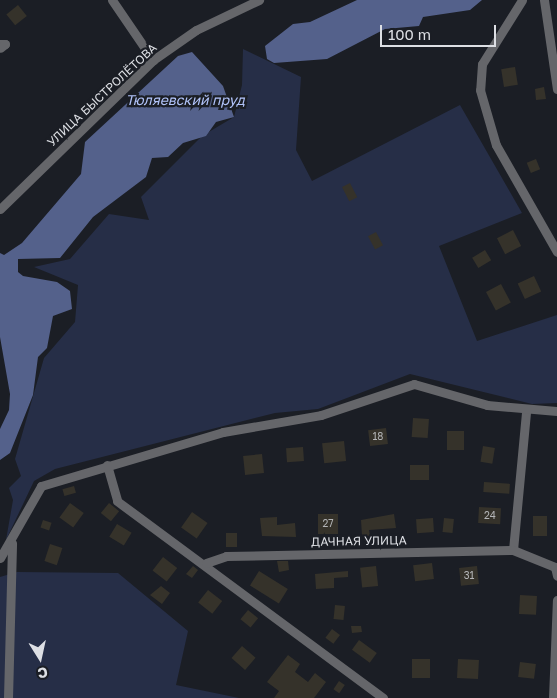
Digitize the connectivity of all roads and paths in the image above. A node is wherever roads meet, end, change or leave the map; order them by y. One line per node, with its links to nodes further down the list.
1 (112, 0): 7 (street)
2 (259, 0): 7 (street, УЛИЦА БЫСТРОЛЁТОВА)
3 (522, 0): 10 (street)
4 (544, 0): 8 (street)
5 (0, 44): 6 (street)
6 (0, 48)
7 (153, 60): 9 (street, УЛИЦА БЫСТРОЛЁТОВА)
8 (557, 89)
9 (0, 210)
10 (557, 252)
11 (557, 411): 12 (street)
12 (526, 412): 13 (street); 15 (street)
13 (107, 465): 14 (street); 17 (street)
14 (12, 543): 16 (street); 20 (street)
15 (513, 550): 17 (street, ДАЧНАЯ УЛИЦА); 18 (street, ДАЧНАЯ УЛИЦА)
16 (0, 558)
17 (206, 563): 21 (street)
18 (557, 576)
19 (557, 600): 22 (street)
20 (8, 698)
21 (383, 698)
22 (553, 698)

